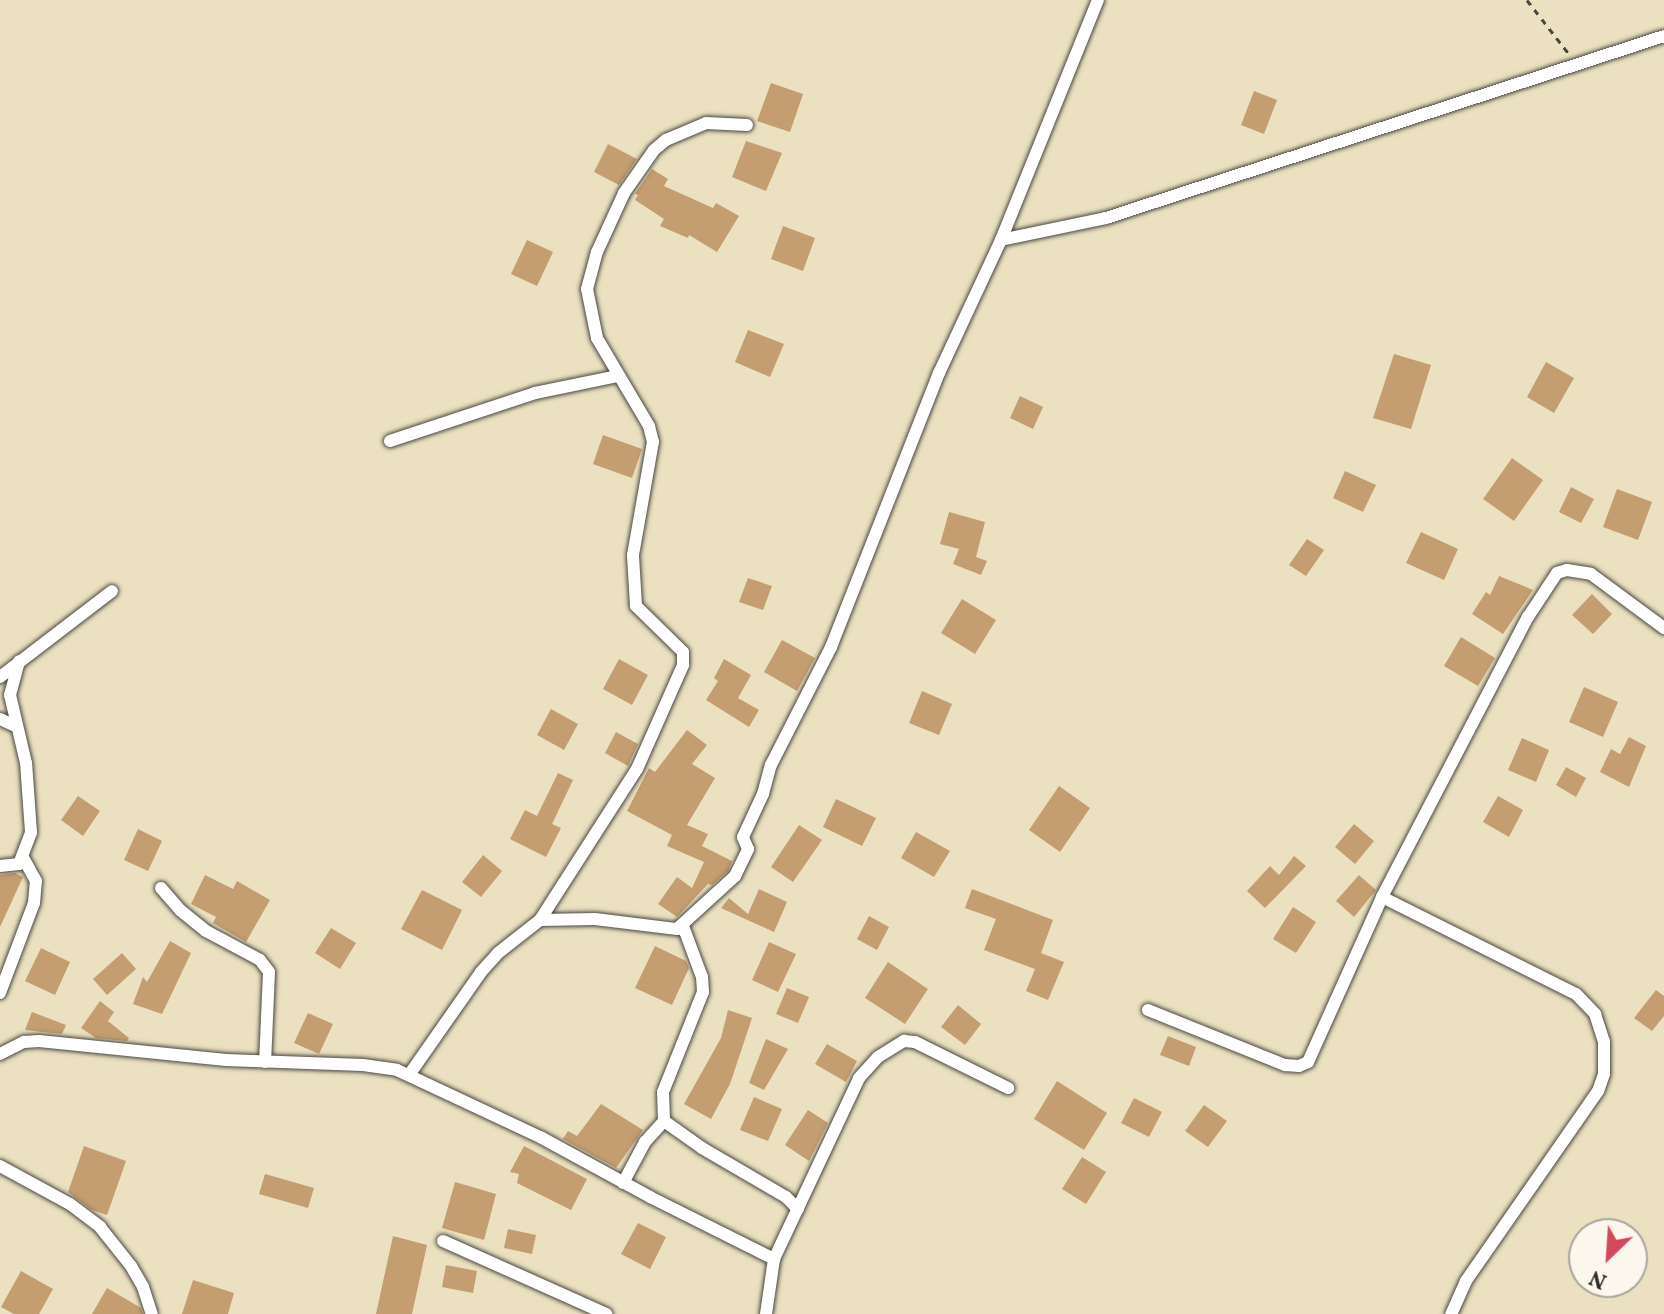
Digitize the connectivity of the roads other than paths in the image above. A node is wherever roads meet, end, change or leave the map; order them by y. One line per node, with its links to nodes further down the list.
1 (1098, 0): 4 (street)
2 (1664, 36): 4 (street)
3 (747, 125): 5 (street)
4 (1001, 240): 18 (street)
5 (618, 376): 6 (street); 17 (street)
6 (390, 441)
7 (112, 591): 9 (street)
8 (1664, 628): 16 (street)
9 (19, 661): 10 (street); 12 (street)
10 (0, 677)
11 (0, 719): 12 (street)
12 (16, 726): 13 (street)
13 (23, 858): 14 (street); 19 (street)
14 (0, 866)
15 (161, 888): 22 (street)
16 (1382, 897): 20 (street); 34 (street)
17 (540, 920): 18 (street); 23 (street)
18 (683, 926): 25 (street)
19 (0, 993)
20 (1148, 1010)
21 (0, 1054): 22 (street)
22 (265, 1062): 23 (street)
23 (409, 1075): 27 (street)
24 (1008, 1088): 28 (street)
25 (664, 1121): 27 (street); 28 (street)
26 (0, 1166): 31 (street)
27 (623, 1183): 30 (street)
28 (798, 1209): 30 (street)
29 (443, 1241): 32 (street)
30 (774, 1259): 33 (street)
31 (152, 1314)
32 (606, 1314)
33 (766, 1314)
34 (1451, 1314)

